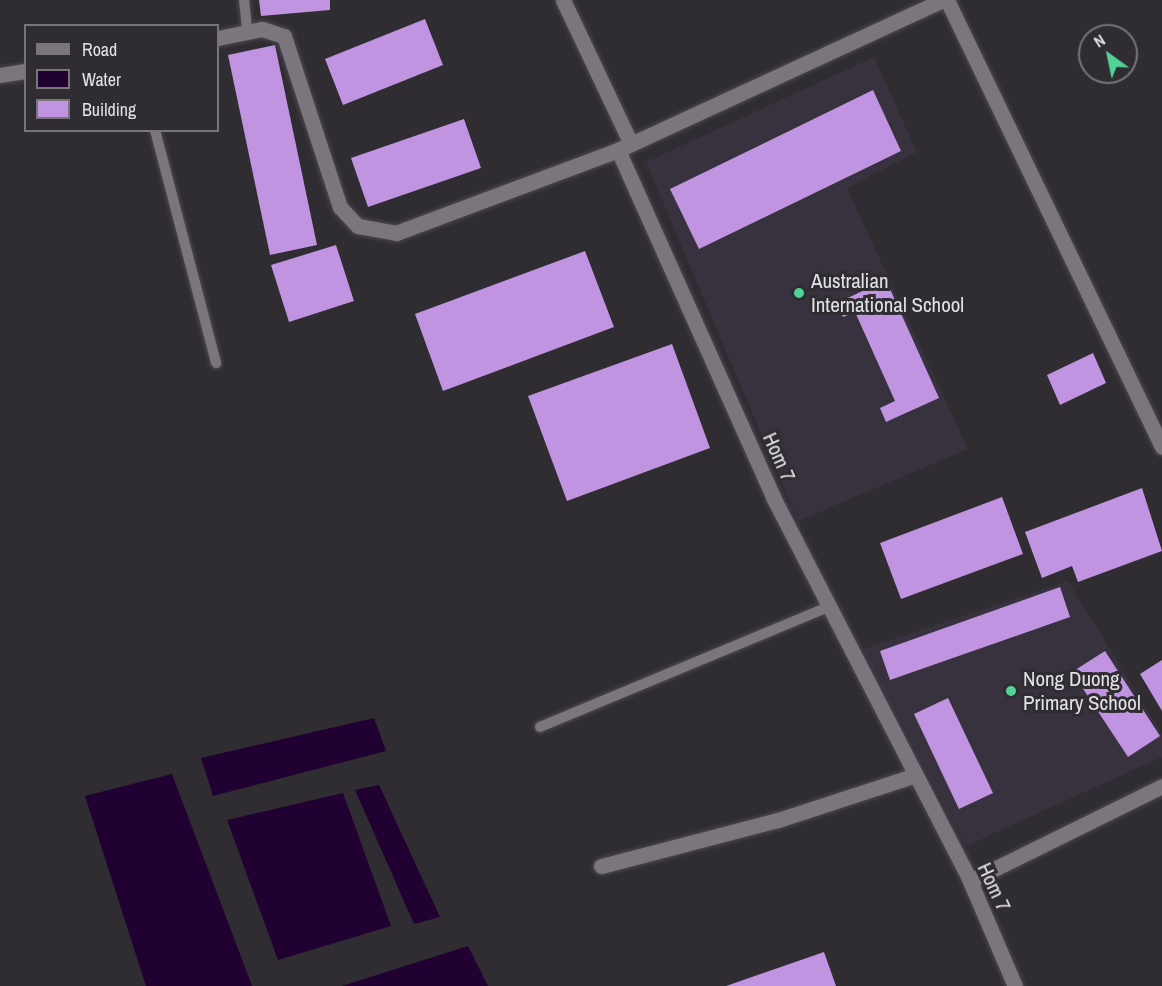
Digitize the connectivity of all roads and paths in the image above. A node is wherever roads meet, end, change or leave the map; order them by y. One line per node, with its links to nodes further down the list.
1 (244, 0): 4 (lane)
2 (563, 0): 9 (street, Hom 7)
3 (945, 0): 9 (street); 11 (street)
4 (247, 31): 5 (street); 9 (street)
5 (219, 38)
6 (24, 71): 7 (street)
7 (0, 75)
8 (156, 132): 10 (lane)
9 (625, 147): 12 (street, Hom 7)
10 (216, 363)
11 (1162, 447)
12 (828, 607): 13 (lane); 14 (street, Hom 7)
13 (540, 727)
14 (914, 776): 16 (street); 17 (street, Hom 7)
15 (1162, 786): 17 (street)
16 (601, 866)
17 (970, 881): 18 (street, Hom 7)
18 (1015, 986)

